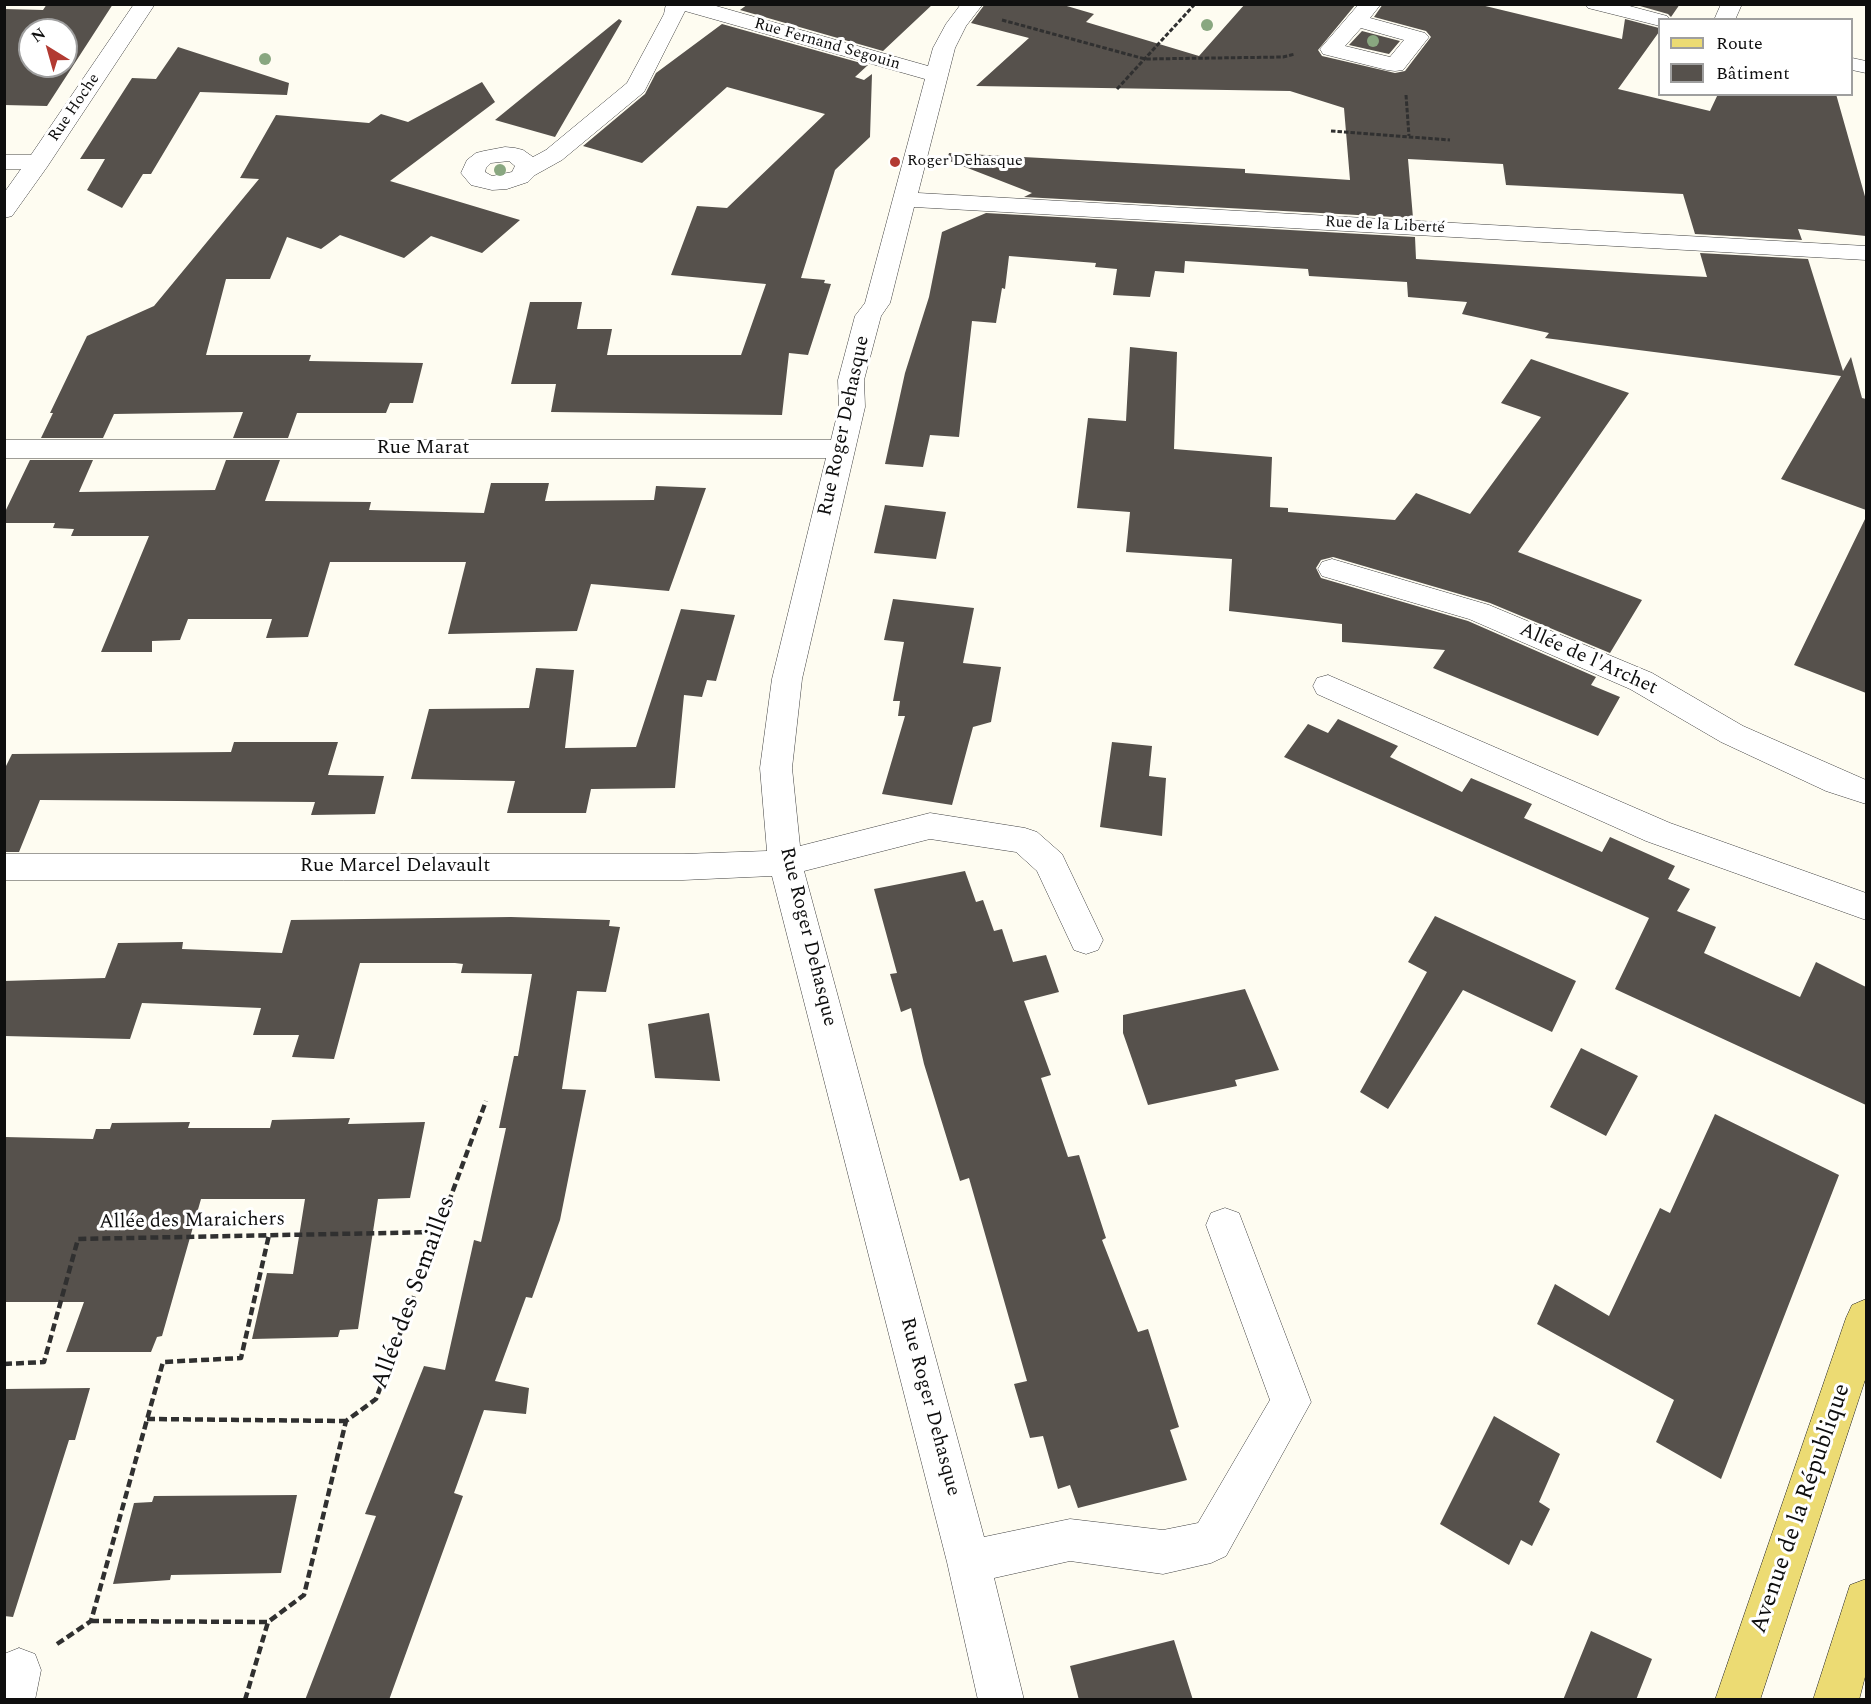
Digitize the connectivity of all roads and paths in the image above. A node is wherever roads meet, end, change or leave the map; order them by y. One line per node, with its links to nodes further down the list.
1 (145, 4): 20 (street, Rue Hoche)
2 (676, 4): 21 (street)
3 (684, 4): 14 (street, Rue Fernand Segouin)
4 (1195, 4): 12 (path)
5 (1595, 4): 10 (street)
6 (1732, 4): 9 (street)
7 (970, 7): 12 (path); 14 (street, Rue Roger Dehasque)
8 (1364, 13): 11 (street); 13 (street)
9 (1725, 18)
10 (1658, 20)
11 (1331, 49): 12 (path); 13 (street)
12 (1145, 58): 15 (path)
13 (1395, 65): 17 (path)
14 (936, 75): 22 (street, Rue Roger Dehasque)
15 (1117, 89)
16 (1331, 131): 17 (path)
17 (1409, 136): 18 (path)
18 (1450, 140)
19 (4, 162): 20 (street)
20 (39, 162): 23 (street, Rue Hoche)
21 (527, 170)
22 (904, 200): 24 (street, Rue de la Liberté); 26 (street, Rue Roger Dehasque)
23 (4, 211)
24 (1866, 253)
25 (4, 449): 26 (street, Rue Marat)
26 (842, 449): 30 (street, Rue Roger Dehasque)
27 (1332, 569): 29 (street, Allée de l'Archet)
28 (1328, 686): 32 (street)
29 (1866, 792)
30 (785, 862): 31 (street, Rue Marcel Delavault); 33 (street, Rue Marcel Delavault); 42 (street, Rue Roger Dehasque)
31 (4, 867)
32 (1866, 907)
33 (1086, 940)
34 (486, 1101): 36 (path, Allée des Semailles)
35 (1225, 1225): 42 (street)
36 (438, 1232): 37 (path, Allée des Maraichers); 41 (path, Allée des Semailles)
37 (269, 1235): 39 (path, Allée des Maraichers); 40 (path)
38 (1866, 1318): 49 (main road, Avenue de la République)
39 (4, 1364)
40 (147, 1419): 41 (path); 44 (path)
41 (346, 1421): 45 (path)
42 (969, 1562): 48 (street, Rue Roger Dehasque)
43 (1866, 1601): 50 (main road)
44 (92, 1621): 45 (path); 46 (path)
45 (268, 1622): 47 (path)
46 (15, 1685)
47 (245, 1700)
48 (1001, 1700)
49 (1737, 1700)
50 (1836, 1700)

